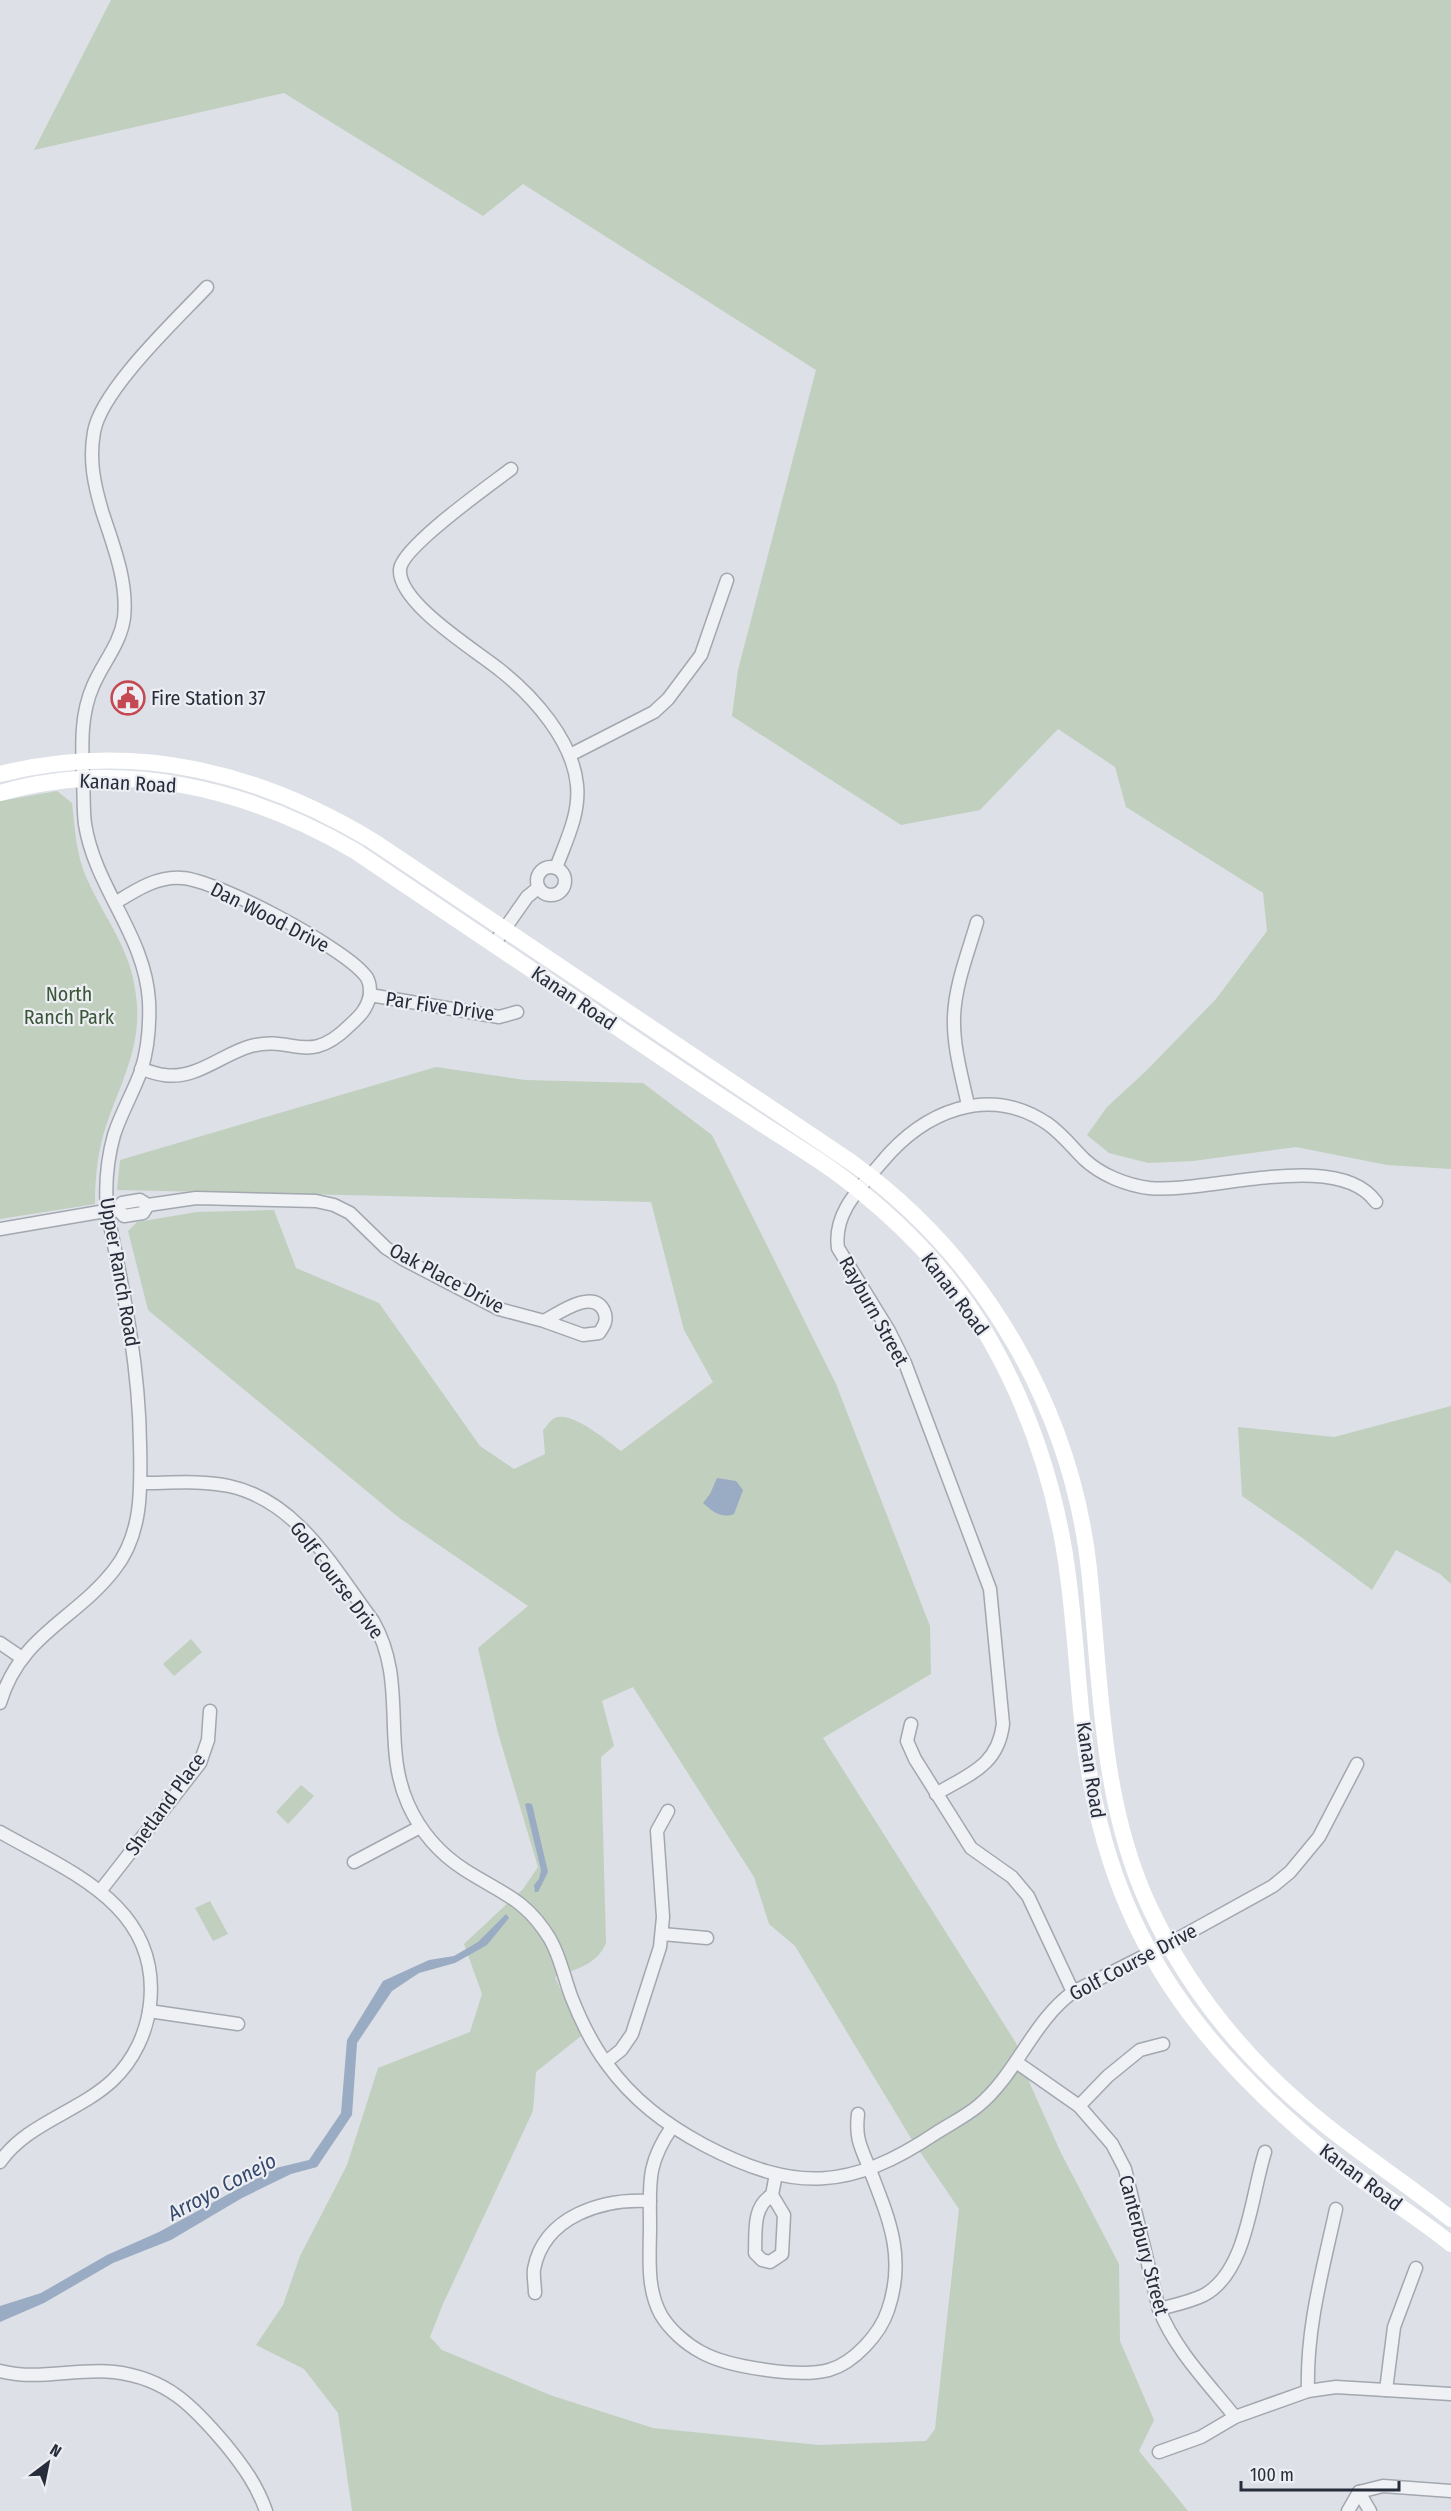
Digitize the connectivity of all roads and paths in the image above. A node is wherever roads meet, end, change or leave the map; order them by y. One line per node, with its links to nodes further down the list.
1 (207, 287): 5 (street, Upper Ranch Road)
2 (511, 469): 4 (street)
3 (727, 580): 4 (street)
4 (570, 755): 9 (street)
5 (82, 760): 6 (main road, Kanan Road); 7 (street, Upper Ranch Road); 13 (main road, Kanan Road)
6 (0, 774)
7 (83, 779): 8 (main road, Kanan Road); 11 (street, Upper Ranch Road); 14 (main road, Kanan Road)
8 (0, 793)
9 (556, 868): 10 (street); 10 (street)
10 (538, 888): 13 (street)
11 (115, 903): 15 (street, Dan Wood Drive); 17 (street, Upper Ranch Road)
12 (977, 922): 18 (street)
13 (504, 929): 14 (street); 19 (main road, Kanan Road)
14 (494, 944): 20 (main road, Kanan Road)
15 (370, 995): 16 (street, Par Five Drive); 17 (street, Par Five Drive)
16 (517, 1011)
17 (141, 1069): 22 (street, Upper Ranch Road)
18 (968, 1105): 19 (street, Rayburn Street); 21 (street, Rayburn Street)
19 (870, 1176): 20 (street, Rayburn Street); 40 (main road, Kanan Road)
20 (860, 1190): 32 (street, Rayburn Street); 41 (main road, Kanan Road)
21 (1376, 1202)
22 (112, 1209): 23 (street, Oak Place Drive); 24 (street, Oak Place Drive); 25 (street, Upper Ranch Road)
23 (0, 1229)
24 (544, 1321)
25 (141, 1483): 27 (street, Upper Ranch Road); 34 (street, Golf Course Drive)
26 (0, 1643): 27 (street)
27 (21, 1658): 28 (street, Upper Ranch Road)
28 (0, 1703)
29 (210, 1711): 37 (street, Shetland Place)
30 (911, 1724): 32 (street)
31 (1357, 1764): 40 (street, Golf Course Drive)
32 (936, 1794): 42 (street)
33 (668, 1810): 38 (street)
34 (420, 1827): 36 (street); 46 (street, Golf Course Drive)
35 (0, 1832): 37 (street)
36 (354, 1862)
37 (101, 1890): 43 (street)
38 (662, 1934): 39 (street); 46 (street)
39 (707, 1938)
40 (1170, 1943): 41 (street, Golf Course Drive); 58 (main road, Kanan Road)
41 (1150, 1953): 42 (street, Golf Course Drive); 59 (main road, Kanan Road)
42 (1073, 1992): 47 (street, Golf Course Drive)
43 (149, 2011): 44 (street); 52 (street)
44 (238, 2024)
45 (1163, 2044): 48 (street)
46 (606, 2062): 50 (street, Golf Course Drive)
47 (1016, 2062): 48 (street, Canterbury Street); 53 (street, Golf Course Drive)
48 (1079, 2106): 62 (street, Canterbury Street)
49 (858, 2114): 53 (street)
50 (672, 2127): 54 (street, Golf Course Drive); 56 (street)
51 (1265, 2152): 62 (street)
52 (0, 2162)
53 (870, 2170): 54 (street, Golf Course Drive); 56 (street)
54 (776, 2174): 55 (street)
55 (772, 2195): 55 (street)
56 (650, 2201): 61 (street)
57 (1336, 2209): 65 (street)
58 (1451, 2219)
59 (1451, 2244)
60 (1416, 2268): 64 (street)
61 (535, 2293)
62 (1159, 2309): 67 (street, Canterbury Street)
63 (0, 2371): 71 (street)
64 (1386, 2390): 65 (street); 66 (street)
65 (1308, 2391): 67 (street)
66 (1451, 2394)
67 (1235, 2417): 68 (street)
68 (1159, 2452)
69 (1451, 2492): 70 (street)
70 (1359, 2493): 72 (street); 73 (street)
71 (266, 2511)
72 (1348, 2511)
73 (1370, 2511)

